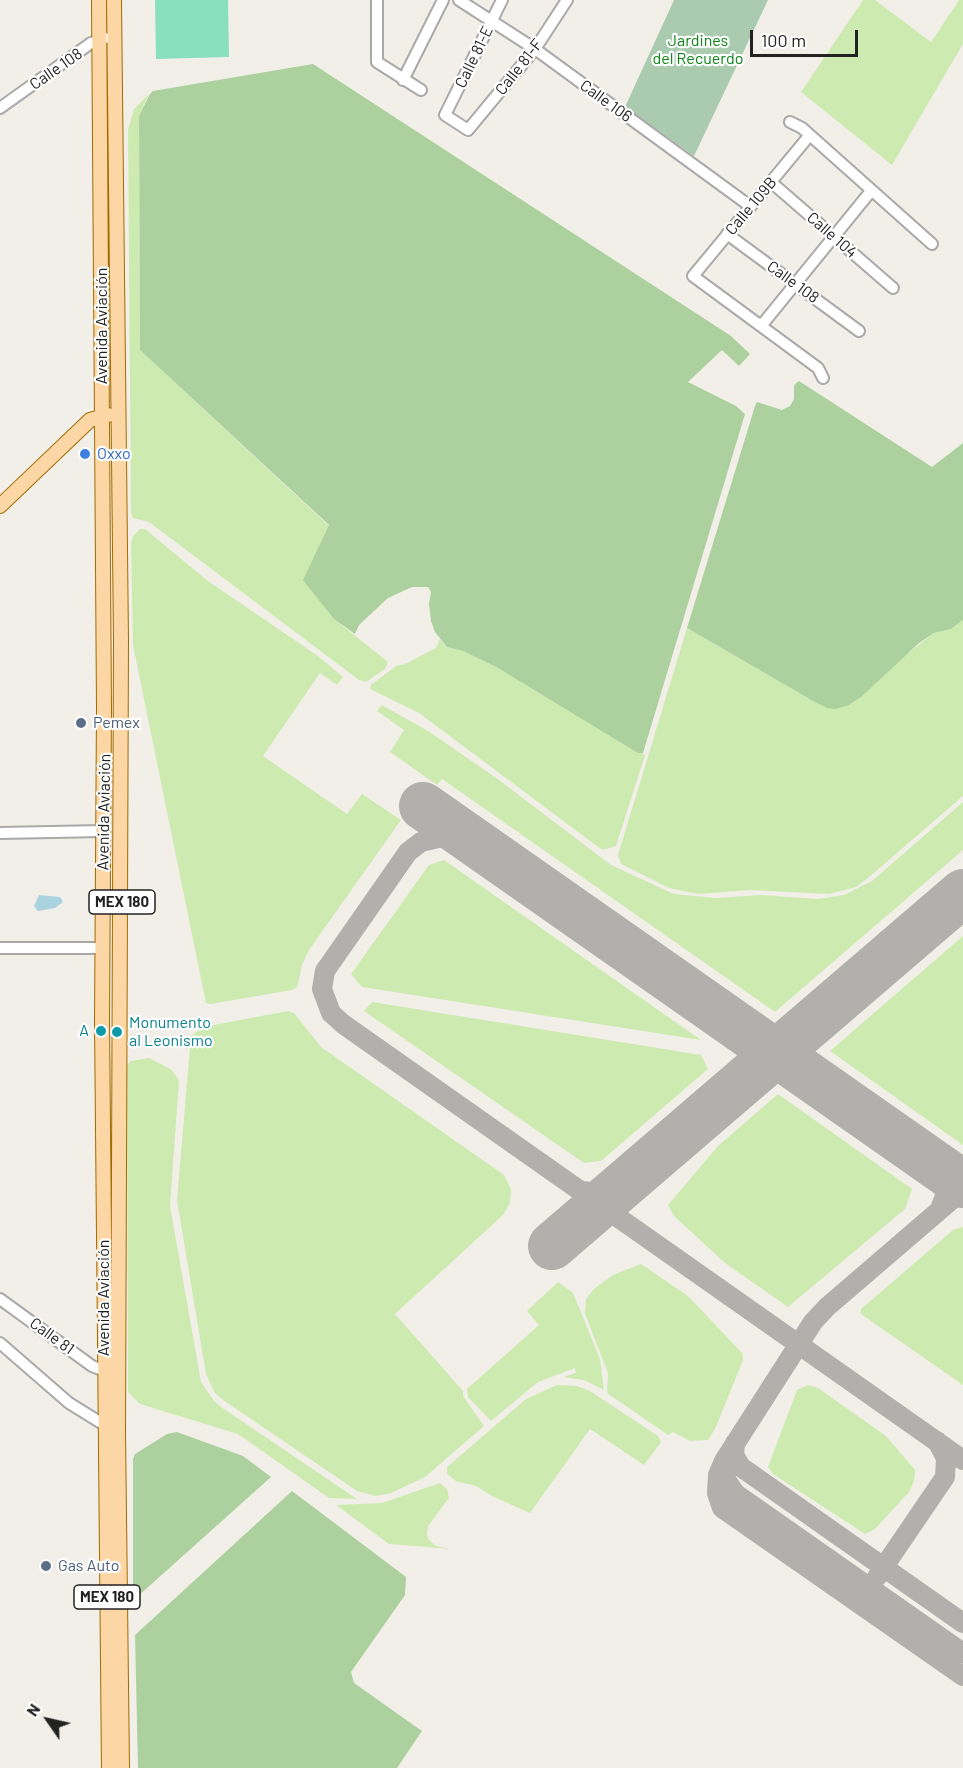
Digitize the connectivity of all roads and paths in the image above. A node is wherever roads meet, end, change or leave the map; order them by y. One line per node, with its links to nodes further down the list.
1 (99, 0): 10 (main road, Avenida Aviación / MEX 180)
2 (114, 0): 9 (main road, Avenida Aviación / MEX 180)
3 (377, 0): 12 (street)
4 (443, 0): 12 (street)
5 (459, 0): 8 (street, Calle 106)
6 (502, 0): 8 (street, Calle 81-E)
7 (567, 0): 11 (street, Calle 81-F)
8 (492, 20): 11 (street, Calle 106); 16 (street, Calle 81-E)
9 (114, 37): 10 (street, Calle 108); 29 (main road, Avenida Aviación / MEX 180)
10 (99, 38): 14 (street, Calle 108); 30 (main road, Avenida Aviación / MEX 180)
11 (535, 49): 16 (street, Calle 81-F); 20 (street, Calle 106)
12 (403, 80): 13 (street)
13 (421, 90)
14 (0, 108)
15 (790, 122): 17 (street)
16 (468, 130)
17 (809, 136): 18 (street, Calle 109B); 19 (street)
18 (771, 182): 20 (street, Calle 109B); 22 (street, Calle 104)
19 (872, 191): 22 (street); 23 (street)
20 (750, 206): 21 (street, Calle 109B)
21 (727, 234): 24 (street, Calle 108); 26 (street, Calle 109B)
22 (834, 237): 24 (street); 25 (street, Calle 104)
23 (932, 244)
24 (795, 284): 26 (street); 27 (street, Calle 108)
25 (893, 288)
26 (761, 326): 28 (street)
27 (859, 331)
28 (823, 378)
29 (119, 414): 30 (main road); 40 (main road, Avenida Aviación / MEX 180)
30 (101, 415): 31 (main road); 32 (main road, Avenida Aviación / MEX 180)
31 (0, 506)
32 (104, 831): 33 (street); 35 (main road, Avenida Aviación / MEX 180)
33 (0, 833)
34 (0, 948): 35 (street)
35 (103, 948): 38 (main road, Avenida Aviación / MEX 180)
36 (0, 1299): 38 (street, Calle 81)
37 (0, 1343): 39 (street)
38 (105, 1371): 40 (main road, Avenida Aviación / MEX 180)
39 (54, 1388): 40 (street); 41 (street)
40 (112, 1406): 41 (main road, Avenida Aviación / MEX 180)
41 (112, 1429): 42 (main road, Avenida Aviación / MEX 180); 43 (main road, Avenida Aviación / MEX 180)
42 (109, 1768)
43 (122, 1768)

